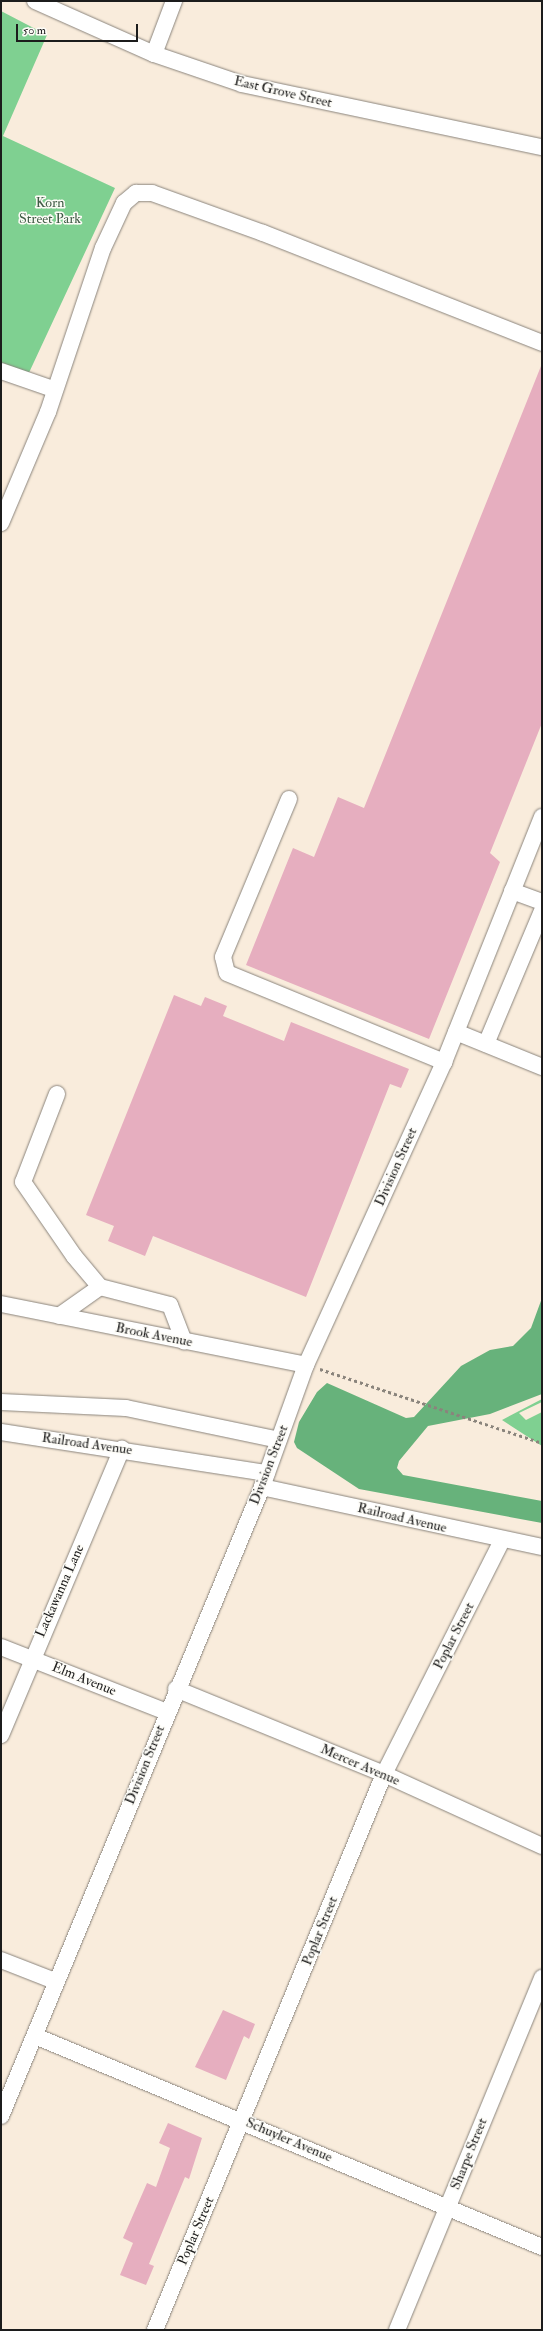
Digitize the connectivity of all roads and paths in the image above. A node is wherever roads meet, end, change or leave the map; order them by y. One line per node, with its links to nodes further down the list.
1 (35, 1): 3 (street, East Grove Street)
2 (174, 1): 3 (street)
3 (154, 54): 4 (street, East Grove Street)
4 (542, 147)
5 (542, 343): 7 (street)
6 (1, 371): 7 (street)
7 (53, 389): 8 (street)
8 (1, 523)
9 (289, 799): 16 (street)
10 (542, 817): 11 (street, Division Street)
11 (512, 891): 12 (street); 14 (street, Division Street)
12 (542, 902)
13 (542, 911): 15 (street)
14 (456, 1032): 15 (street); 16 (street, Division Street)
15 (486, 1044): 17 (street)
16 (444, 1062): 23 (street, Division Street)
17 (542, 1067)
18 (57, 1094): 19 (street)
19 (100, 1286): 21 (street); 22 (street)
20 (1, 1304): 21 (street, Brook Avenue)
21 (60, 1316): 22 (street, Brook Avenue)
22 (184, 1340): 23 (street, Brook Avenue)
23 (306, 1365): 26 (street, Division Street); 27 (path)
24 (1, 1402): 26 (street)
25 (1, 1432): 28 (street, Railroad Avenue)
26 (279, 1440): 29 (street, Division Street)
27 (542, 1443)
28 (122, 1449): 29 (street, Railroad Avenue); 33 (street, Lackawanna Lane)
29 (264, 1480): 30 (street, Railroad Avenue); 34 (street, Division Street)
30 (502, 1540): 31 (street, Railroad Avenue); 37 (street, Poplar Street)
31 (542, 1546)
32 (1, 1647): 33 (street, Elm Avenue)
33 (31, 1658): 35 (street, Elm Avenue); 36 (street, Lackawanna Lane)
34 (176, 1689): 35 (street, Division Street); 37 (street, Mercer Avenue)
35 (166, 1712): 41 (street, Division Street)
36 (1, 1735)
37 (384, 1774): 38 (street, Mercer Avenue); 44 (street, Poplar Street)
38 (542, 1846)
39 (1, 1960): 41 (street)
40 (542, 1978): 45 (street, Sharpe Street)
41 (56, 1981): 42 (street, Division Street)
42 (35, 2036): 43 (street, Division Street); 44 (street, Schuyler Avenue)
43 (1, 2116)
44 (242, 2120): 45 (street, Schuyler Avenue); 47 (street, Poplar Street)
45 (448, 2207): 46 (street, Schuyler Avenue); 48 (street, Sharpe Street)
46 (542, 2247)
47 (155, 2330)
48 (397, 2330)

